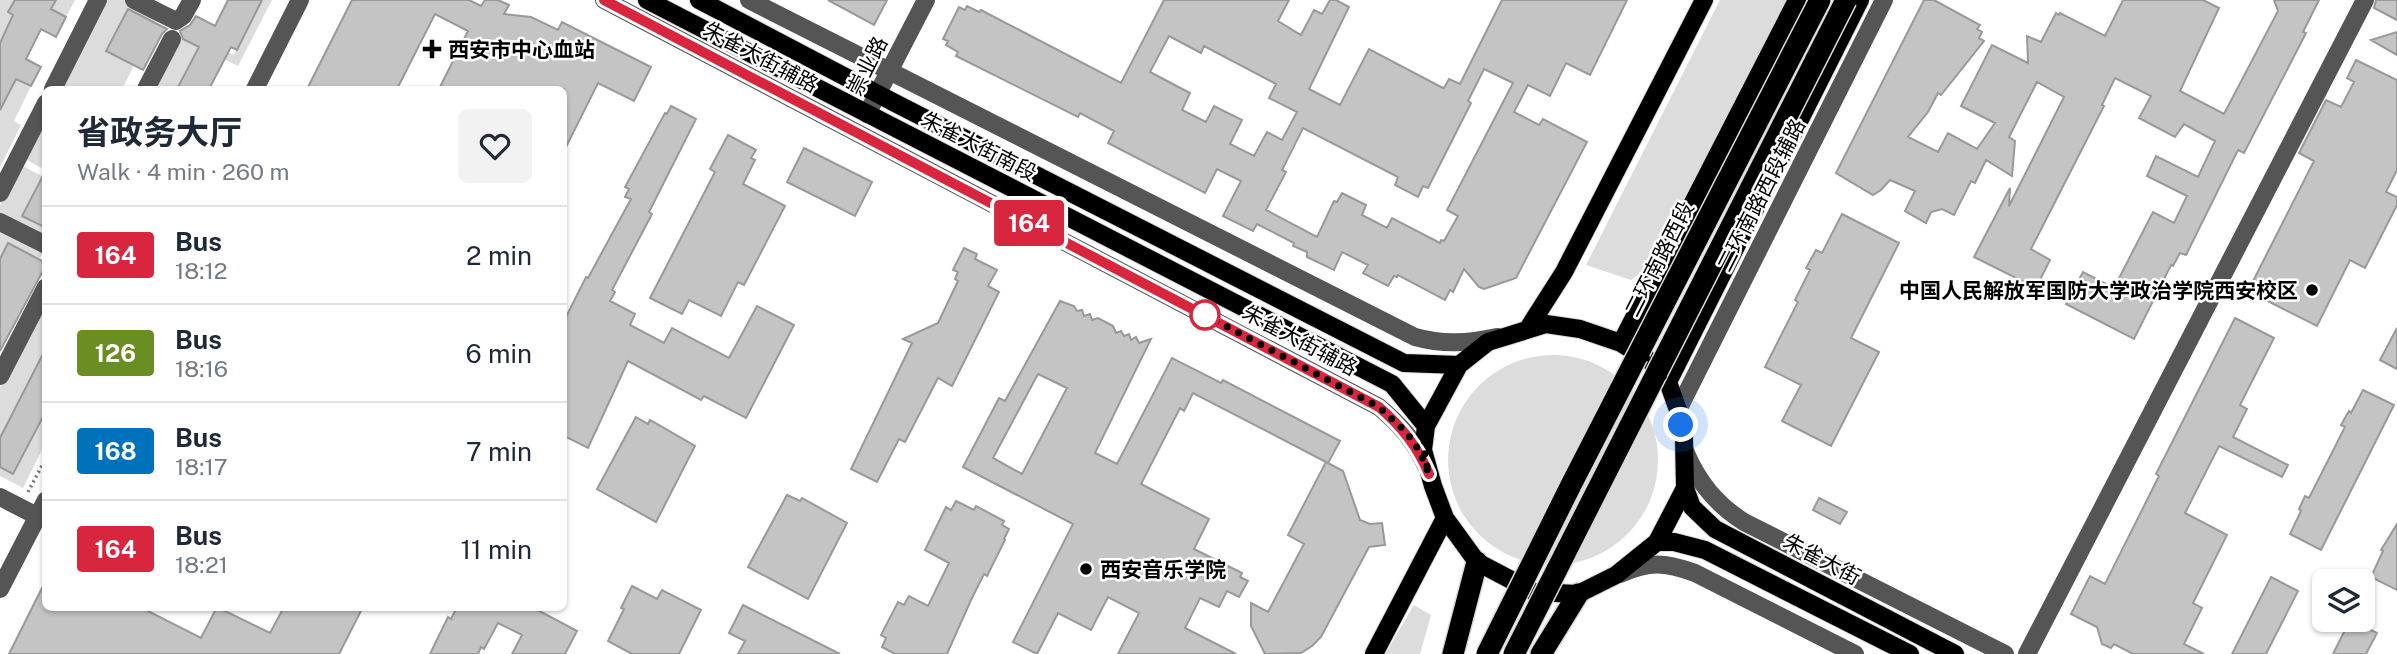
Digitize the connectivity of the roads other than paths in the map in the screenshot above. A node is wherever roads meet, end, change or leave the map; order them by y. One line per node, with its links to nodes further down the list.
1 (98, 0): 19 (street)
2 (134, 0): 3 (street)
3 (192, 0)
4 (300, 0): 21 (street)
5 (604, 0): 38 (street, 朱雀大街辅路)
6 (647, 0): 24 (main road, 朱雀大街南段)
7 (699, 0): 22 (main road, 朱雀大街南段)
8 (749, 0): 18 (street)
9 (926, 0): 18 (street, 崇业路)
10 (1704, 0): 29 (main road)
11 (1797, 0): 31 (main road, 二环南路西段)
12 (1819, 0): 50 (highway, 二环南路西段, bridge)
13 (1846, 0): 51 (highway, bridge)
14 (1860, 0): 34 (main road)
15 (1884, 0): 35 (street, 二环南路西段辅路)
16 (2365, 0): 57 (street)
17 (172, 38): 20 (street)
18 (890, 70): 22 (street, 崇业路); 30 (street)
19 (55, 86)
20 (148, 86)
21 (257, 86)
22 (877, 94): 24 (street, 崇业路); 32 (main road, 朱雀大街南段)
23 (42, 111): 25 (street)
24 (867, 114): 36 (main road, 朱雀大街南段)
25 (0, 192)
26 (0, 222): 27 (street)
27 (42, 243)
28 (42, 295): 33 (street)
29 (1529, 327): 30 (main road); 31 (main road)
30 (1504, 336): 32 (main road)
31 (1621, 343): 34 (main road)
32 (1459, 365): 36 (main road)
33 (0, 376)
34 (1668, 382): 35 (main road)
35 (1678, 410): 37 (main road)
36 (1426, 426): 38 (main road)
37 (1685, 451): 39 (main road); 56 (street)
38 (1429, 474): 42 (main road)
39 (1685, 488): 43 (main road); 55 (main road, 朱雀大街)
40 (0, 497): 41 (street)
41 (41, 508): 46 (street)
42 (1445, 518): 44 (main road); 48 (main road)
43 (1657, 542): 45 (main road); 54 (main road)
44 (1477, 562): 47 (main road); 49 (highway)
45 (1616, 575): 47 (main road); 53 (street)
46 (0, 589)
47 (1578, 594): 52 (highway)
48 (1374, 654)
49 (1453, 654)
50 (1488, 654)
51 (1514, 654)
52 (1541, 654)
53 (1855, 654)
54 (1910, 654)
55 (1955, 654)
56 (2005, 654)
57 (2027, 654)

